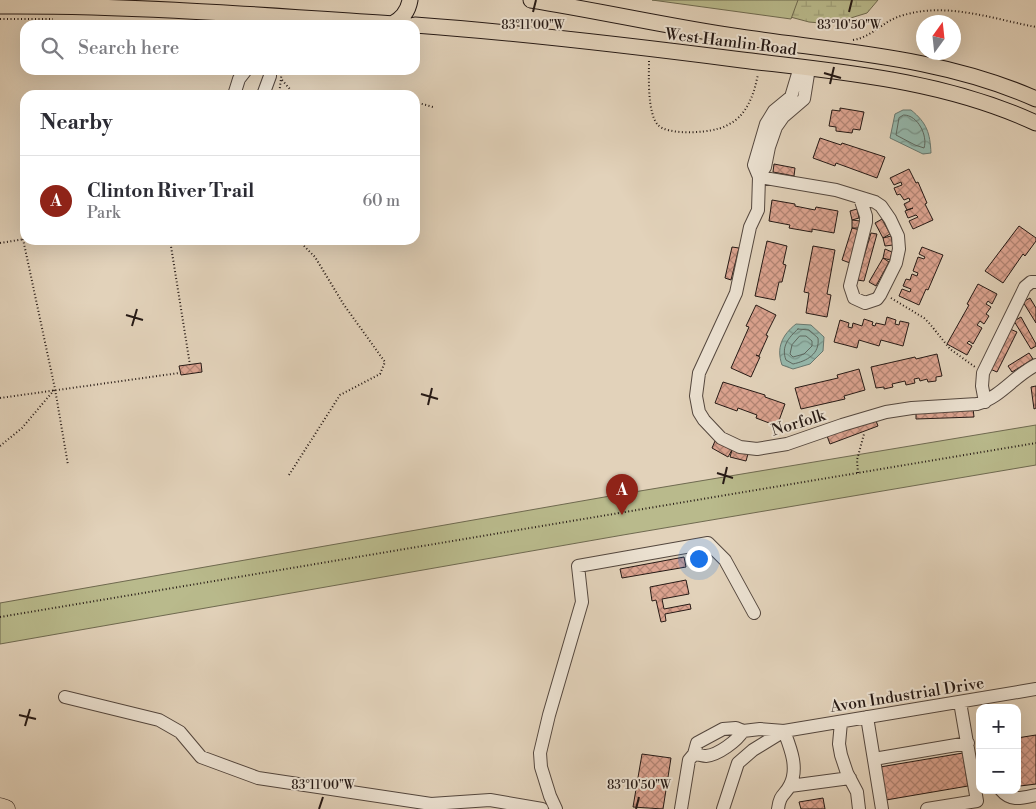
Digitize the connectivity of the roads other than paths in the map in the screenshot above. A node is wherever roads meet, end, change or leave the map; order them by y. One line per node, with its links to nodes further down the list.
1 (410, 0): 6 (main road)
2 (531, 0): 8 (main road, West Hamlin Road)
3 (7, 4): 4 (main road)
4 (184, 5): 5 (main road)
5 (273, 20)
6 (399, 20)
7 (420, 26): 9 (main road, West Hamlin Road)
8 (820, 47): 9 (main road); 14 (main road, West Hamlin Road)
9 (804, 67): 16 (main road, West Hamlin Road); 18 (street, Norfolk)
10 (242, 75): 12 (street)
11 (270, 75): 13 (street)
12 (236, 90)
13 (265, 90)
14 (1019, 92): 15 (main road, West Hamlin Road); 16 (main road)
15 (1036, 99)
16 (1003, 109): 17 (main road, West Hamlin Road)
17 (1036, 123)
18 (759, 177): 19 (street); 22 (street, Norfolk)
19 (860, 198): 19 (street)
20 (1036, 282): 22 (street)
21 (1036, 364): 22 (street, Norfolk)
22 (985, 402)
23 (754, 612): 43 (street)
24 (1036, 689): 27 (street, Avon Industrial Drive)
25 (65, 697): 42 (street)
26 (960, 702): 27 (street, Avon Industrial Drive); 28 (street, Avon Industrial Drive); 32 (street)
27 (982, 703)
28 (868, 717): 29 (street, Avon Industrial Drive); 34 (street)
29 (841, 722): 31 (street, Avon Industrial Drive); 35 (street)
30 (743, 730): 31 (street); 33 (street); 33 (street)
31 (784, 731): 36 (street); 45 (street)
32 (968, 743): 34 (street); 39 (street)
33 (694, 754): 44 (street)
34 (874, 759): 48 (street)
35 (850, 778): 36 (street); 47 (street)
36 (790, 786): 46 (street)
37 (1004, 794): 38 (street)
38 (1036, 795)
39 (966, 806): 49 (street)
40 (0, 807): 41 (highway)
41 (6, 809)
42 (542, 809)
43 (556, 809)
44 (681, 809)
45 (723, 809)
46 (778, 809)
47 (859, 809)
48 (882, 809)
49 (927, 809)

